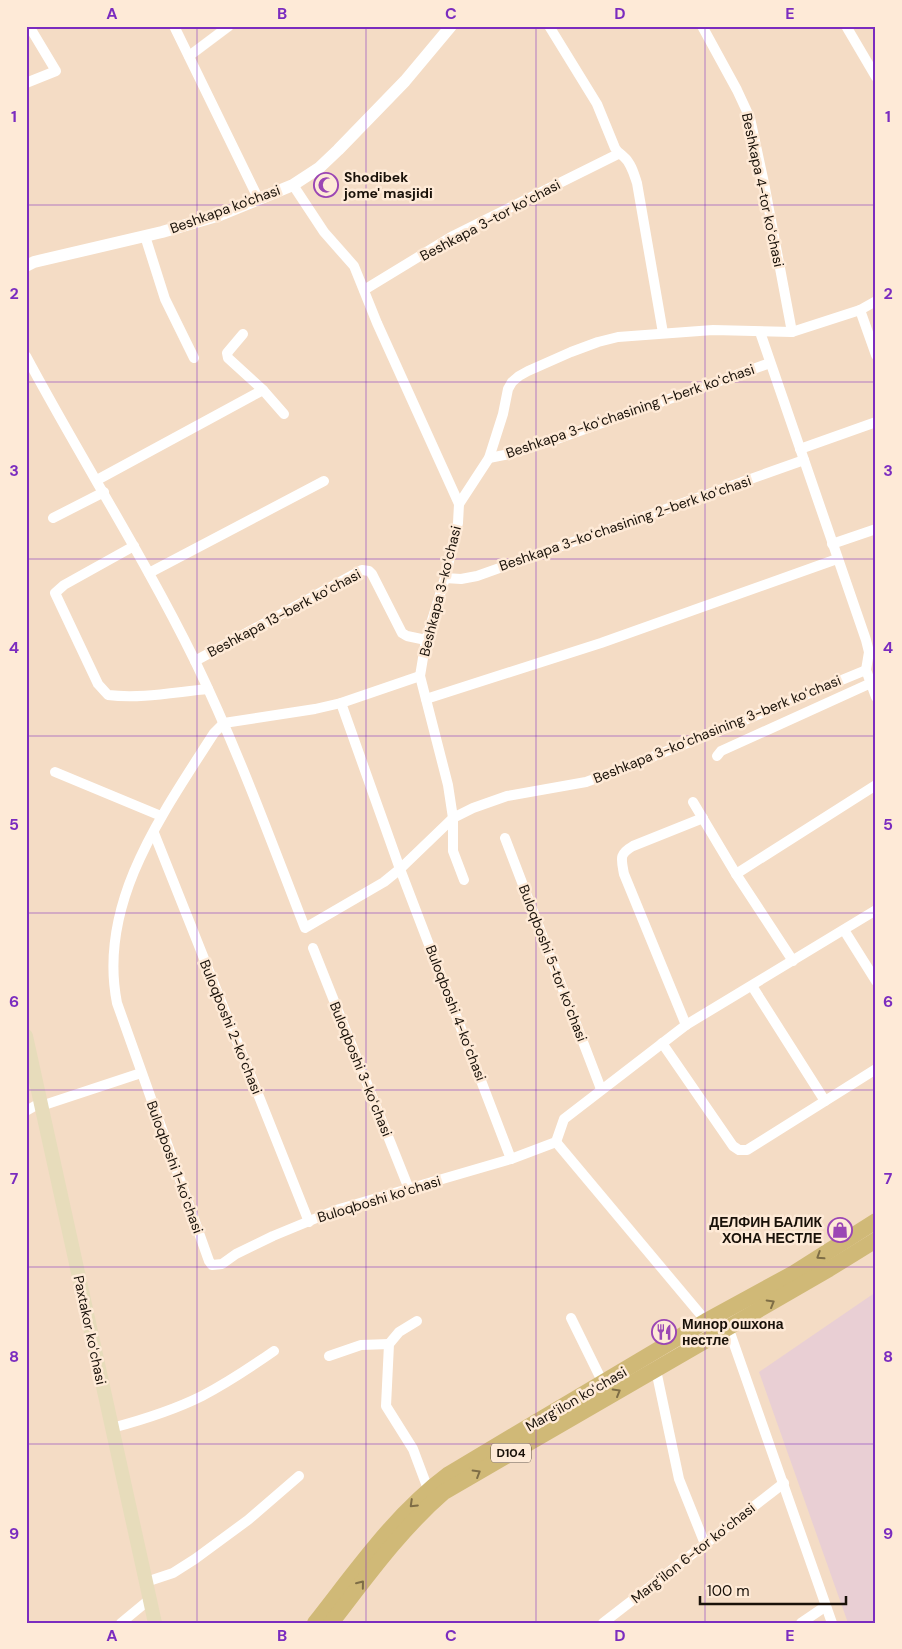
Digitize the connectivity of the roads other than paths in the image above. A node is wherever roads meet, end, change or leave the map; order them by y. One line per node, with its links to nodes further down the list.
1 (29, 26): 10 (street)
2 (174, 26): 8 (street)
3 (229, 26): 8 (street)
4 (451, 26): 12 (street, Beshkapa ko'chasi)
5 (702, 26): 20 (street, Beshkapa 4-tor koʻchasi)
6 (846, 26): 9 (street)
7 (551, 27): 11 (street)
8 (189, 56): 13 (street)
9 (876, 77)
10 (26, 83)
11 (618, 154): 16 (street, Beshkapa 3-tor koʻchasi); 21 (street)
12 (293, 185): 13 (street, Beshkapa ko'chasi); 16 (street)
13 (258, 198): 14 (street, Beshkapa ko'chasi)
14 (145, 236): 15 (street, Beshkapa ko'chasi); 25 (street)
15 (26, 266)
16 (364, 290): 36 (street)
17 (876, 301): 18 (street)
18 (860, 310): 20 (street); 23 (street)
19 (760, 332): 20 (street); 21 (street, Beshkapa 3-koʻchasi); 26 (street)
20 (792, 332)
21 (662, 333): 31 (street, Beshkapa 3-koʻchasi)
22 (243, 334): 27 (street)
23 (876, 355)
24 (26, 356): 33 (street, Beshkapa 13-berk koʼchasi)
25 (194, 358)
26 (770, 362): 30 (street); 31 (street, Beshkapa 3-koʻchasining 1-berk koʻchasi)
27 (263, 390): 28 (street); 33 (street)
28 (284, 414)
29 (876, 422): 30 (street)
30 (800, 449): 32 (street)
31 (489, 458): 36 (street, Beshkapa 3-koʻchasi)
32 (804, 460): 39 (street); 43 (street, Beshkapa 3-koʻchasining 2-berk koʻchasi)
33 (97, 480): 35 (street, Beshkapa 13-berk koʼchasi)
34 (324, 481): 42 (street)
35 (104, 492): 37 (street); 40 (street, Beshkapa 13-berk koʼchasi)
36 (459, 504): 43 (street, Beshkapa 3-koʻchasi)
37 (54, 518)
38 (876, 529): 39 (street)
39 (832, 544): 41 (street)
40 (134, 546): 42 (street, Beshkapa 13-berk koʼchasi); 50 (street)
41 (837, 558): 45 (street); 52 (street)
42 (149, 573): 46 (street, Beshkapa 13-berk koʼchasi)
43 (445, 578): 44 (street, Beshkapa 3-koʻchasi)
44 (426, 640): 46 (street, Beshkapa 13-berk koʼchasi); 48 (street, Beshkapa 3-koʻchasi)
45 (872, 651): 47 (street)
46 (195, 661): 50 (street, Beshkapa 13-berk koʼchasi)
47 (866, 670): 49 (street); 60 (street, Beshkapa 3-koʻchasining 3-berk koʻchasi)
48 (420, 676): 52 (street, Beshkapa 3-koʻchasi); 53 (street)
49 (871, 683): 51 (street); 55 (street)
50 (208, 689): 54 (street, Beshkapa 13-berk koʼchasi)
51 (876, 696)
52 (426, 699): 60 (street, Beshkapa 3-koʻchasi)
53 (341, 703): 54 (street); 64 (street, Buloqboshi 4-koʻchasi)
54 (224, 722): 59 (street); 68 (street, Beshkapa 13-berk koʼchasi)
55 (717, 756)
56 (54, 772): 59 (street)
57 (876, 785): 65 (street)
58 (693, 802): 61 (street)
59 (161, 816): 62 (street)
60 (453, 818): 64 (street, Beshkapa 3-koʻchasining 3-berk koʻchasi); 66 (street, Beshkapa 3-koʻchasi)
61 (702, 818): 65 (street); 74 (street)
62 (154, 833): 78 (street); 87 (street, Buloqboshi 2-koʻchasi)
63 (505, 838): 79 (street, Buloqboshi 5-tor koʻchasi)
64 (400, 869): 68 (street, Beshkapa 3-koʻchasining 3-berk koʻchasi); 84 (street, Buloqboshi 4-koʻchasi)
65 (736, 874): 71 (street)
66 (464, 880)
67 (876, 910): 69 (street)
68 (306, 928)
69 (844, 930): 71 (street); 72 (street)
70 (313, 948): 85 (street, Buloqboshi 3-koʻchasi)
71 (793, 962): 73 (street)
72 (876, 981)
73 (752, 986): 74 (street); 80 (street)
74 (686, 1025): 76 (street)
75 (26, 1036): 81 (main road, Paxtakor koʻchasi)
76 (662, 1042): 79 (street); 80 (street)
77 (876, 1069): 80 (street)
78 (141, 1073): 81 (street); 89 (street, Buloqboshi 1-koʻchasi)
79 (601, 1089): 83 (street)
80 (825, 1101)
81 (41, 1104): 82 (street); 99 (main road, Paxtakor koʻchasi)
82 (26, 1111)
83 (556, 1142): 84 (street, Buloqboshi koʻchasi); 92 (street)
84 (511, 1158): 85 (street, Buloqboshi koʻchasi)
85 (409, 1190): 87 (street, Buloqboshi koʻchasi)
86 (876, 1221): 92 (main road, Margʻilon koʻchasi / D104, one-way to 92)
87 (309, 1222): 89 (street, Buloqboshi koʻchasi)
88 (876, 1240): 93 (main road, Margʻilon koʻchasi / D104, one-way to 88)
89 (209, 1261)
90 (571, 1318): 98 (street)
91 (417, 1321): 94 (street)
92 (706, 1321): 98 (main road, Margʻilon koʻchasi / D104)
93 (728, 1327): 97 (main road, Margʻilon koʻchasi / D104); 101 (street)
94 (389, 1344): 96 (street); 102 (street)
95 (274, 1351): 99 (street)
96 (329, 1356)
97 (656, 1370): 103 (street); 110 (main road, Margʻilon koʻchasi / D104, one-way to 97)
98 (603, 1383): 102 (main road, Margʻilon koʻchasi / D104)
99 (112, 1428): 104 (main road, Paxtakor koʻchasi)
100 (299, 1476): 104 (street)
101 (784, 1483): 103 (street, Margʻilon 6-tor koʻchasi); 106 (street)
102 (428, 1489): 109 (main road, Margʻilon koʻchasi / D104, one-way to 109)
103 (705, 1544): 111 (street, Margʻilon 6-tor koʻchasi)
104 (146, 1582): 105 (main road, Paxtakor koʻchasi)
105 (150, 1599): 107 (street); 108 (main road, Paxtakor koʻchasi)
106 (826, 1606): 112 (street); 113 (street)
107 (121, 1623)
108 (155, 1623)
109 (315, 1623)
110 (330, 1623)
111 (603, 1623)
112 (801, 1623)
113 (832, 1623)

